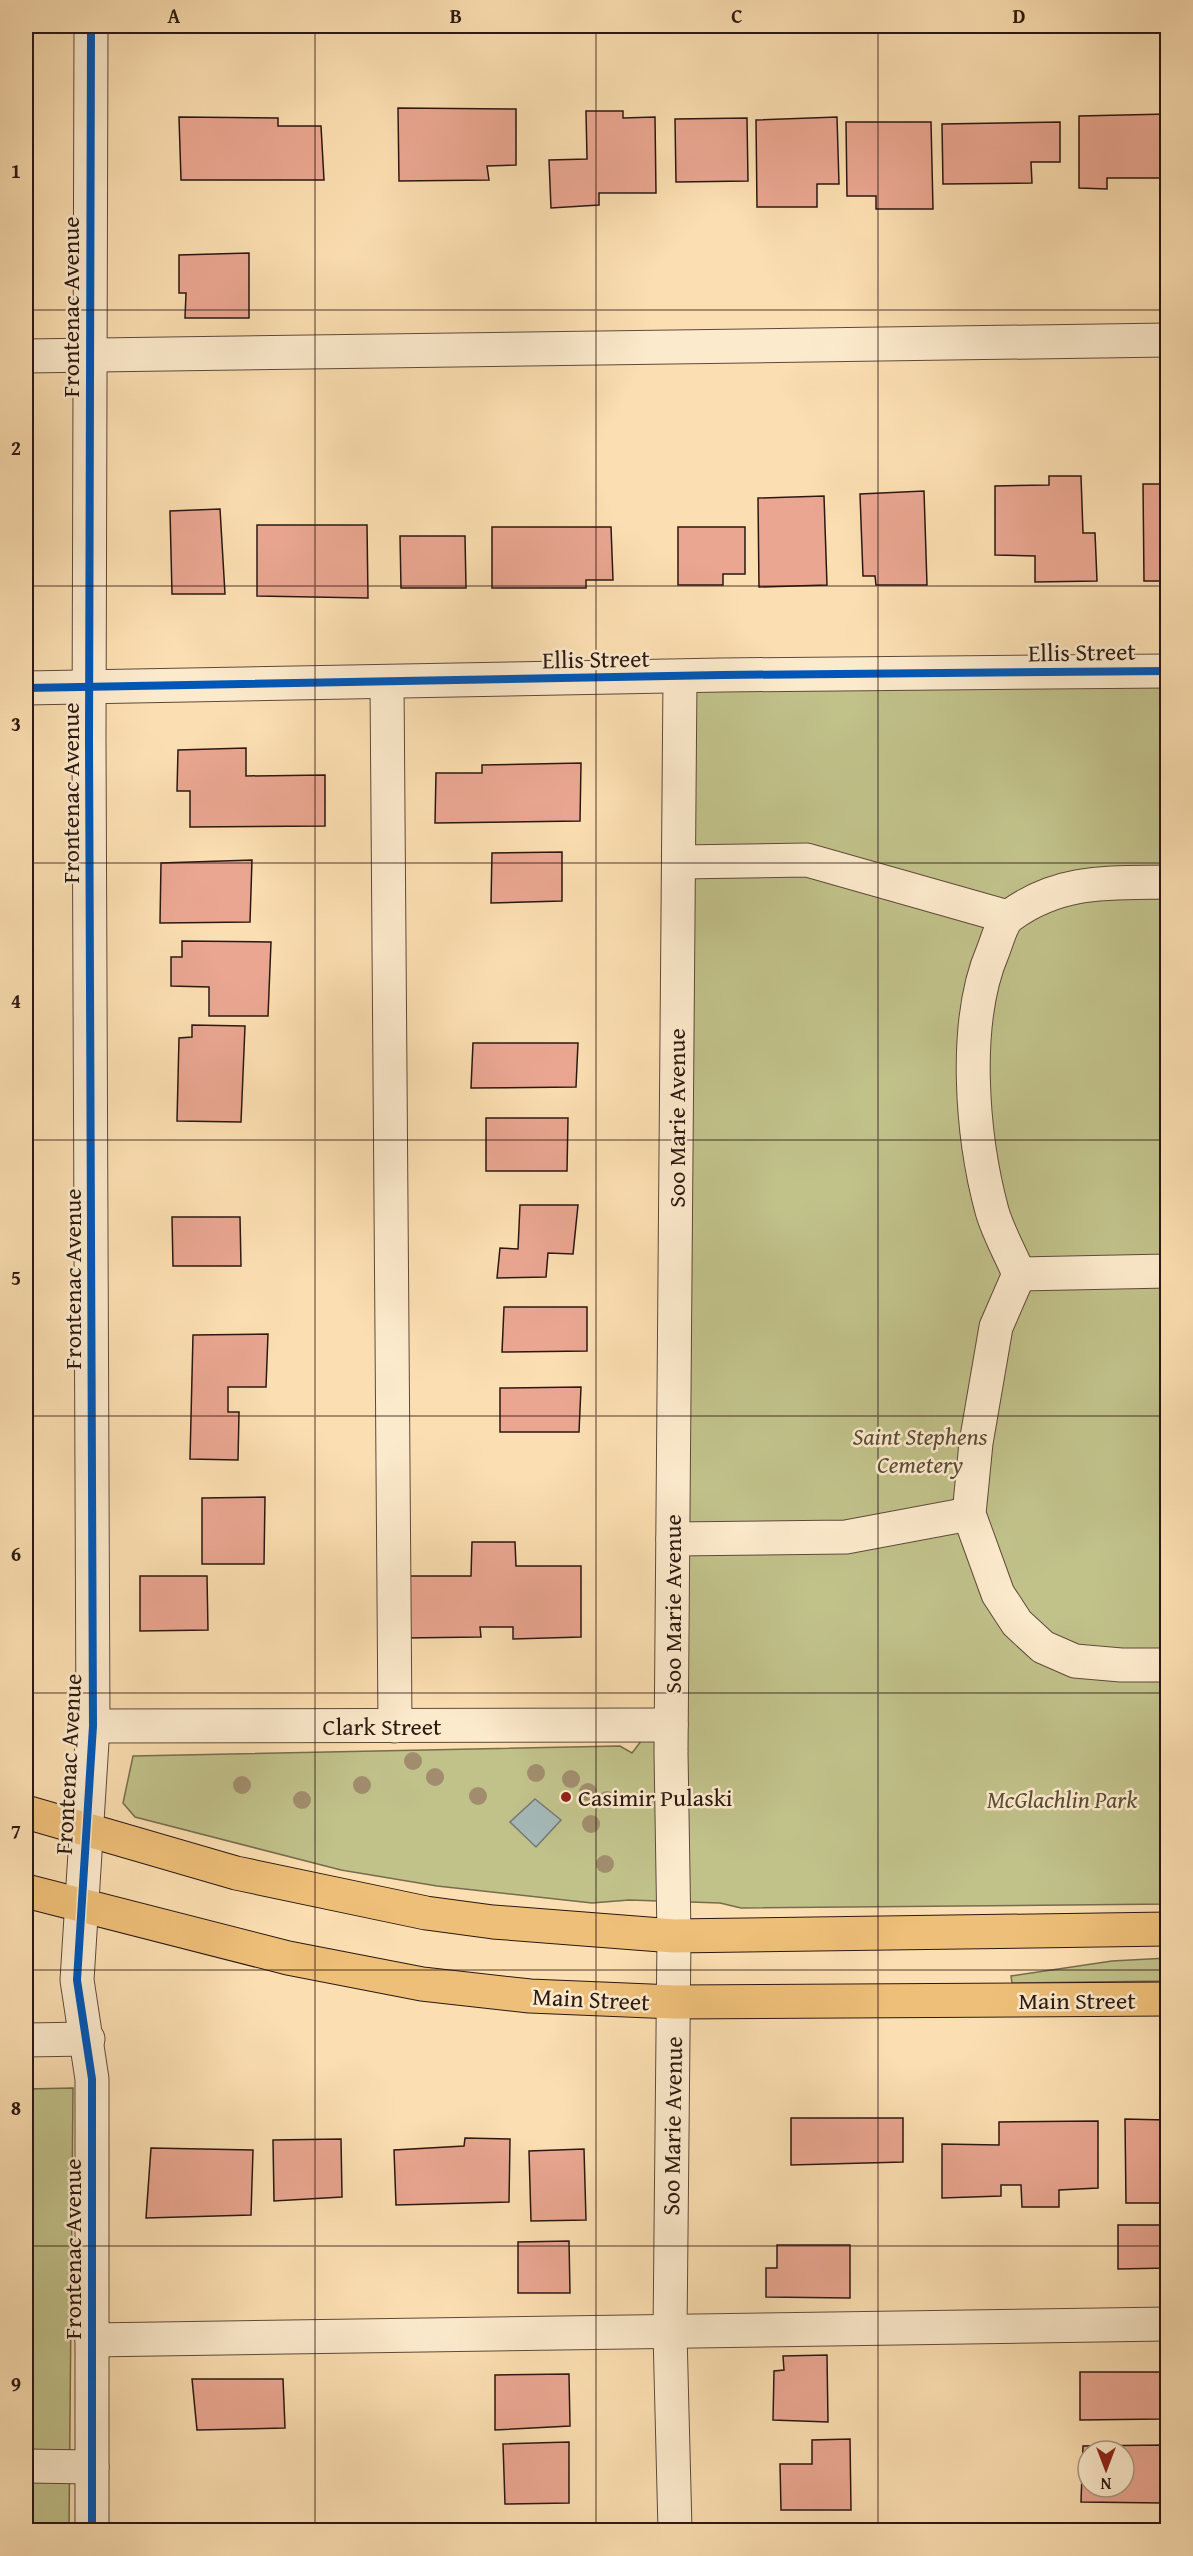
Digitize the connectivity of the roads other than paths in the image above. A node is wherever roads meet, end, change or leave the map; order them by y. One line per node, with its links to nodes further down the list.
1 (91, 26): 3 (street, Frontenac Avenue)
2 (1167, 340): 3 (street)
3 (89, 355): 4 (street); 8 (street, Frontenac Avenue)
4 (26, 356)
5 (1167, 671): 6 (street, Ellis Street)
6 (680, 677): 7 (street, Ellis Street); 10 (street, Soo Marie Avenue)
7 (387, 682): 8 (street, Ellis Street); 20 (street)
8 (89, 687): 9 (street, Ellis Street); 19 (street, Frontenac Avenue)
9 (26, 688)
10 (679, 862): 12 (street); 16 (street, Soo Marie Avenue)
11 (1167, 882): 12 (street)
12 (1008, 917): 14 (street)
13 (1167, 1271): 14 (street)
14 (1019, 1274): 15 (street)
15 (969, 1514): 16 (street); 17 (street)
16 (673, 1539): 18 (street, Soo Marie Avenue)
17 (1167, 1665)
18 (671, 1725): 20 (street, Clark Street); 26 (street, Soo Marie Avenue)
19 (93, 1726): 20 (street, Clark Street); 22 (street, Frontenac Avenue)
20 (395, 1726)
21 (26, 1812): 22 (main road)
22 (85, 1830): 24 (street, Frontenac Avenue); 26 (main road)
23 (26, 1891): 24 (main road, Main Street)
24 (80, 1905): 28 (main road, Main Street); 30 (street, Frontenac Avenue)
25 (1167, 1929): 26 (main road)
26 (674, 1936): 28 (street, Soo Marie Avenue)
27 (1167, 1999): 28 (main road, Main Street)
28 (674, 2002): 32 (street, Soo Marie Avenue)
29 (26, 2040): 30 (street)
30 (87, 2040): 33 (street, Frontenac Avenue)
31 (1167, 2324): 32 (street)
32 (670, 2333): 33 (street); 37 (street, Soo Marie Avenue)
33 (92, 2340): 35 (street, Frontenac Avenue)
34 (26, 2466): 35 (street)
35 (92, 2467): 36 (street, Frontenac Avenue)
36 (92, 2530)
37 (675, 2530)

